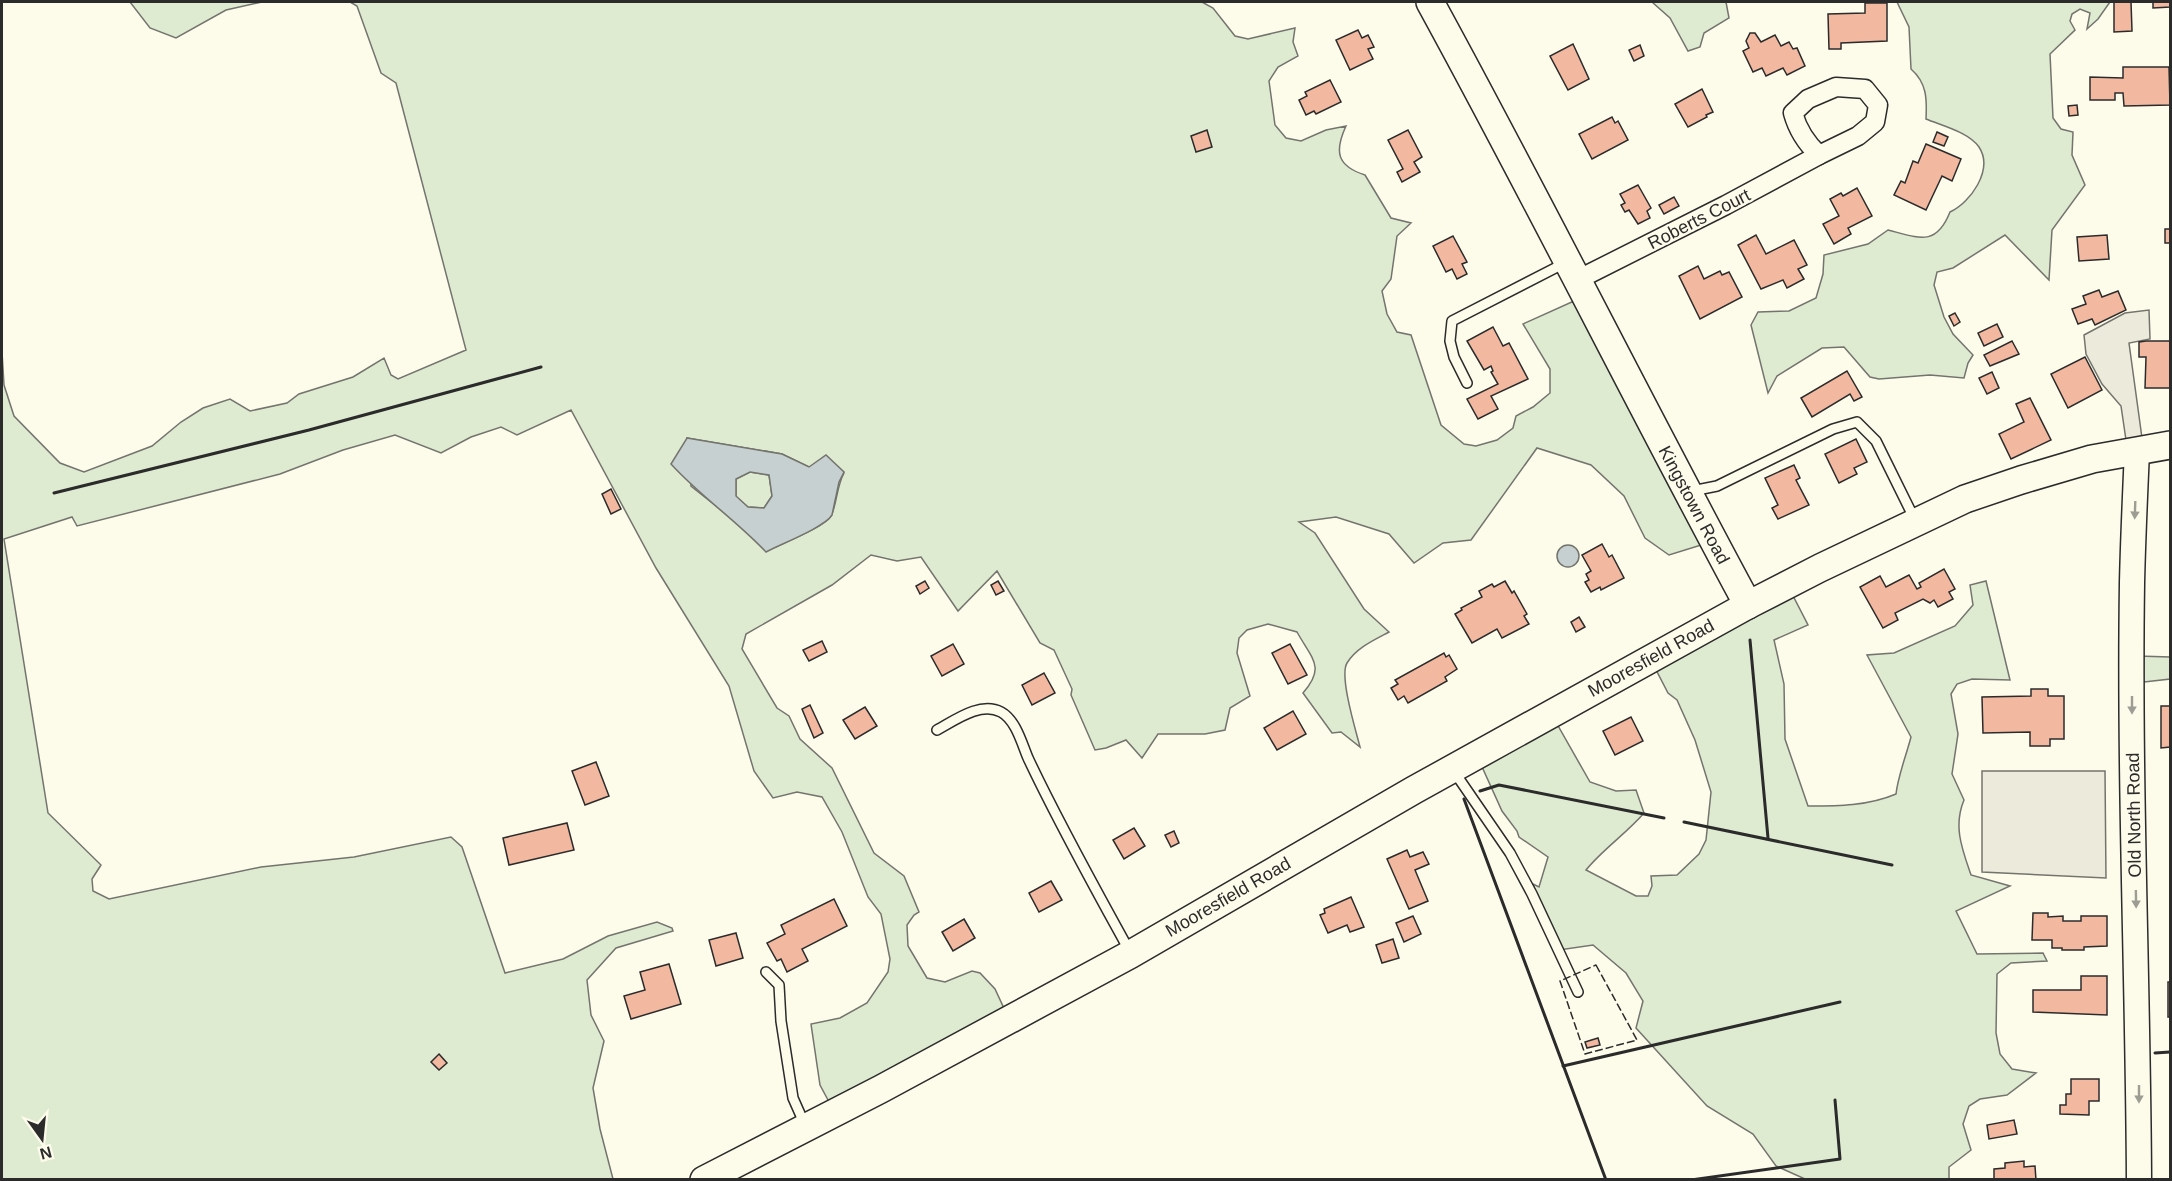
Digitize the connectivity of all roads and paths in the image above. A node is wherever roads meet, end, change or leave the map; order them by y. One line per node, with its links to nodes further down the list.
1 (1430, 2): 3 (main road, Kingstown Road)
2 (1820, 155): 2 (street, Roberts Court); 3 (street, Roberts Court)
3 (1572, 271): 4 (lane); 7 (main road, Kingstown Road)
4 (1467, 383)
5 (2170, 445): 6 (main road)
6 (2137, 451): 8 (main road); 17 (street, Old North Road, one-way to 17)
7 (1686, 491): 8 (lane); 9 (main road, Kingstown Road)
8 (1916, 523): 9 (main road)
9 (1748, 605): 11 (main road, Mooresfield Road)
10 (937, 730): 12 (lane)
11 (1453, 769): 12 (main road, Mooresfield Road); 14 (lane)
12 (1131, 954): 15 (main road, Mooresfield Road)
13 (766, 972): 15 (lane)
14 (1578, 992)
15 (806, 1127): 16 (main road, Mooresfield Road)
16 (704, 1179)
17 (2139, 1179)

